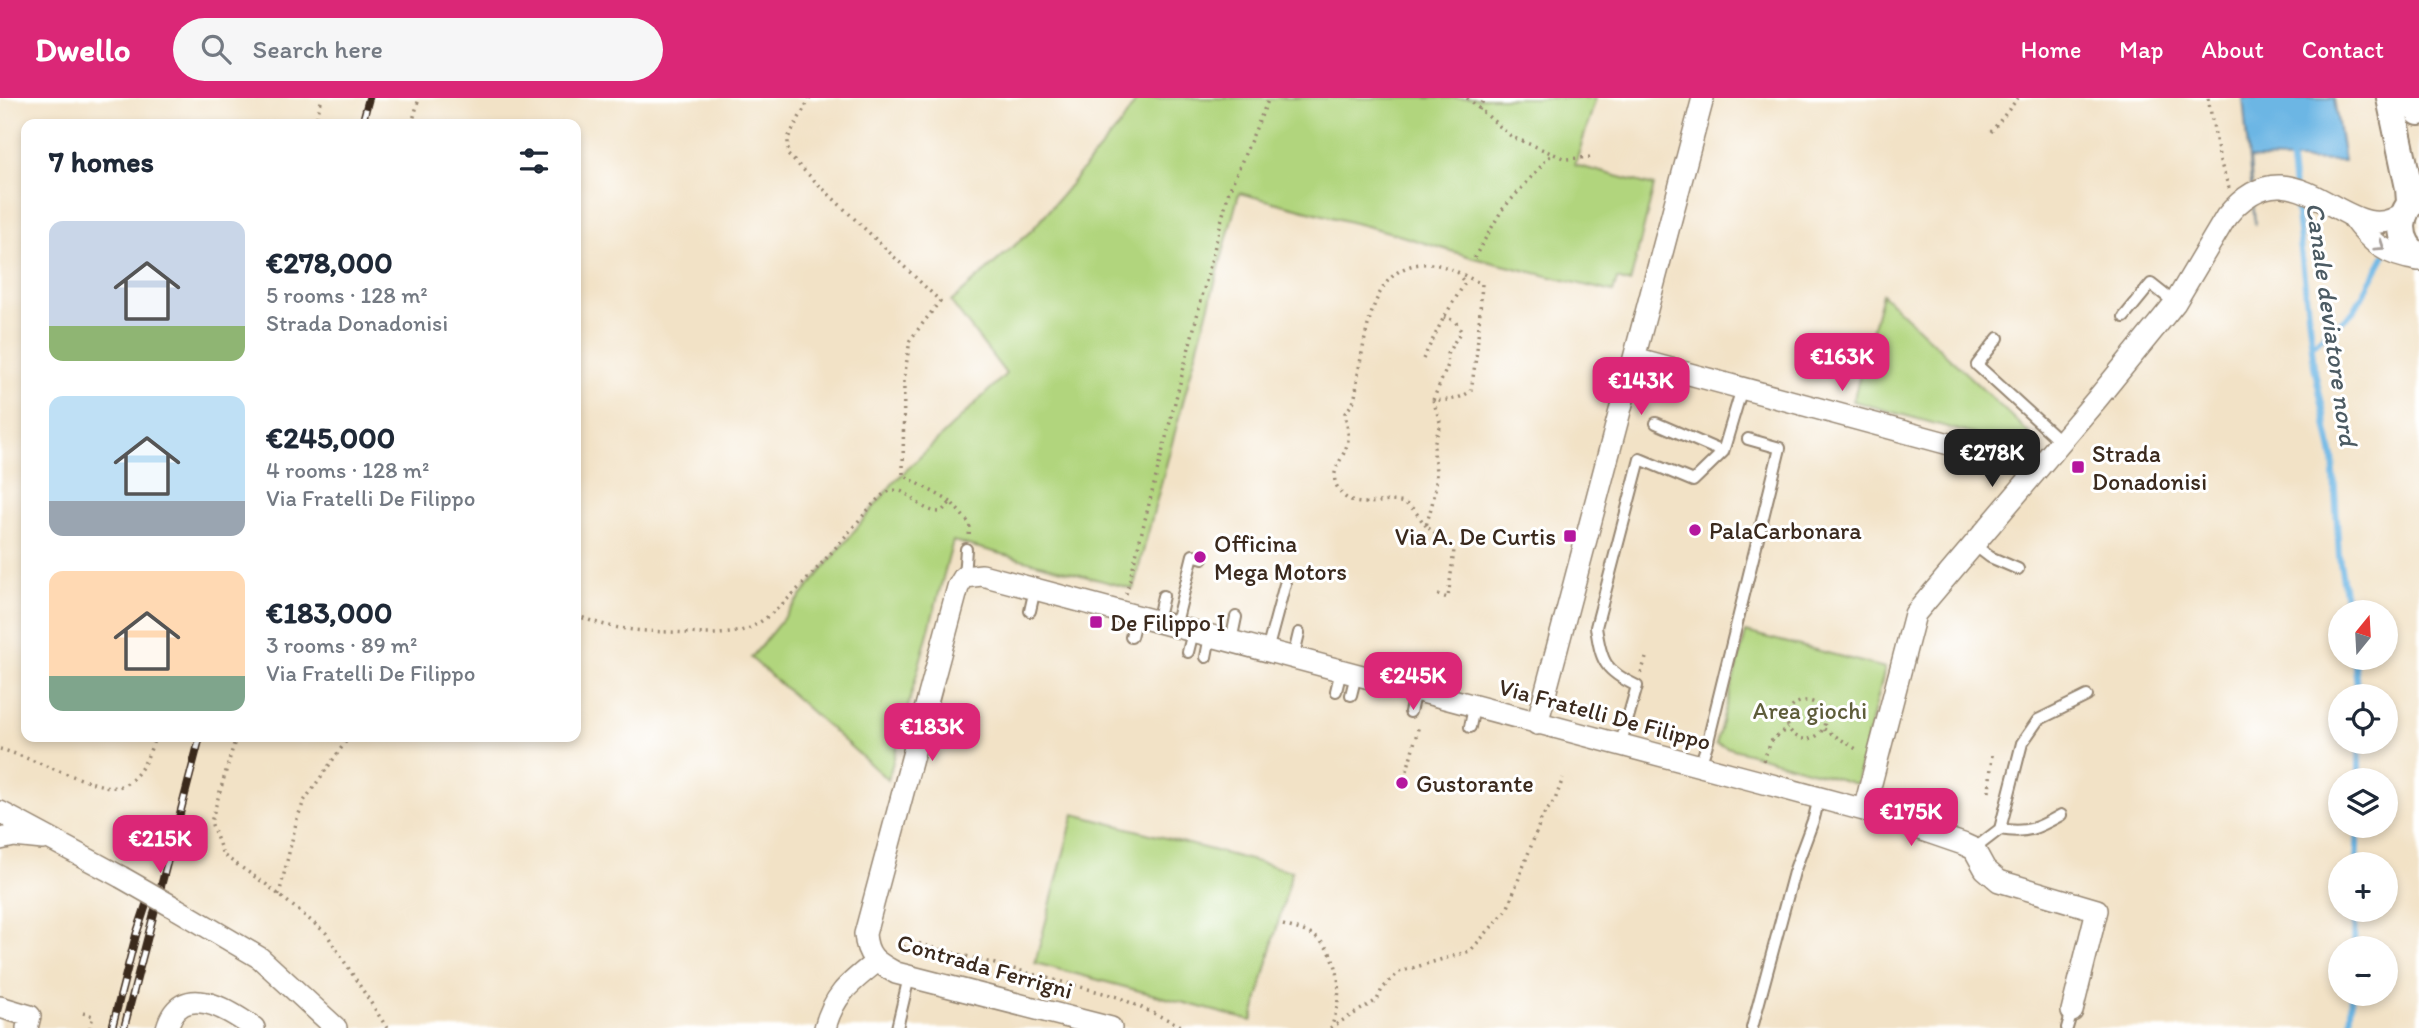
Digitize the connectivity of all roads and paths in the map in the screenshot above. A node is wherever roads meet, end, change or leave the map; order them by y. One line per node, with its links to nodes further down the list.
1 (322, 98): 14 (path)
2 (419, 98): 15 (path)
3 (810, 98): 38 (path)
4 (1269, 98): 52 (path)
5 (1467, 98): 12 (path)
6 (1484, 98): 12 (path)
7 (1703, 98): 30 (street)
8 (2018, 98): 16 (path)
9 (2208, 98): 20 (path)
10 (2390, 98): 19 (street)
11 (2413, 98): 13 (street)
12 (1479, 110): 17 (path)
13 (2419, 112)
14 (316, 119)
15 (413, 119)
16 (1991, 132)
17 (1551, 155): 18 (path); 22 (path)
18 (1592, 158)
19 (2411, 203): 21 (street); 23 (street)
20 (2235, 205): 21 (street); 25 (street)
21 (2351, 216): 23 (street, one-way to 23)
22 (1474, 258)
23 (2419, 258)
24 (1457, 273): 26 (path); 32 (path); 39 (path)
25 (2175, 303): 27 (lane); 35 (street)
26 (1444, 317): 29 (path); 32 (path)
27 (2124, 317)
28 (1998, 338): 35 (lane)
29 (1423, 359)
30 (1634, 359): 31 (street); 61 (street)
31 (1742, 388): 36 (lane); 37 (street)
32 (1433, 400): 39 (path)
33 (1656, 423): 36 (lane)
34 (1748, 439): 71 (lane)
35 (2060, 441): 37 (street)
36 (1723, 452): 67 (lane)
37 (2038, 468): 40 (street)
38 (951, 502): 41 (path); 50 (path)
39 (1426, 526): 47 (path)
40 (1973, 544): 43 (lane); 77 (street)
41 (966, 549): 44 (lane)
42 (1203, 558): 52 (lane)
43 (2018, 569)
44 (964, 577): 46 (street, Via Fratelli De Filippo); 86 (street, Contrada Ferrigni)
45 (1285, 584): 55 (lane)
46 (1035, 589): 49 (lane); 52 (street, Via Fratelli De Filippo)
47 (1438, 595)
48 (1163, 596): 52 (lane)
49 (1030, 611)
50 (581, 617)
51 (1236, 617): 52 (lane)
52 (1180, 633): 54 (lane); 55 (street, Via Fratelli De Filippo)
53 (1299, 633): 56 (lane)
54 (1131, 638)
55 (1267, 651): 56 (street, Via Fratelli De Filippo)
56 (1293, 658): 58 (street, Via Fratelli De Filippo)
57 (1404, 661): 58 (lane)
58 (1413, 690): 60 (lane); 61 (street, Via Fratelli De Filippo); 72 (path)
59 (2087, 696): 80 (lane)
60 (1410, 712)
61 (1537, 724): 67 (street, Via Fratelli De Filippo)
62 (1788, 728): 63 (path); 63 (path); 74 (path)
63 (1824, 729): 69 (path)
64 (153, 742): 68 (path)
65 (235, 742): 84 (path)
66 (345, 742): 84 (path)
67 (1620, 746): 71 (street, Via Fratelli De Filippo)
68 (0, 748)
69 (1864, 754)
70 (1992, 754): 75 (path)
71 (1700, 766): 74 (street, Via Fratelli De Filippo)
72 (1407, 771)
73 (1563, 778): 92 (path)
74 (1757, 781): 76 (street, Via Fratelli De Filippo)
75 (1989, 792)
76 (1819, 798): 77 (street, Via Fratelli De Filippo); 103 (lane)
77 (1864, 810): 83 (street, Via Fratelli De Filippo)
78 (0, 812): 82 (street)
79 (2062, 815): 80 (lane)
80 (2000, 829): 83 (lane)
81 (0, 839): 82 (street)
82 (65, 846): 97 (street, bridge)
83 (1974, 849): 90 (street)
84 (279, 895): 98 (path)
85 (1283, 925): 92 (path)
86 (876, 962): 87 (street, Contrada Ferrigni); 99 (street)
87 (903, 975): 91 (street, Contrada Ferrigni); 100 (lane); 102 (path)
88 (0, 1007): 93 (street)
89 (83, 1013): 94 (path)
90 (2069, 1019)
91 (1087, 1025): 101 (street, Contrada Ferrigni)
92 (1331, 1027)
93 (27, 1028)
94 (90, 1028)
95 (167, 1028): 96 (street)
96 (254, 1028)
97 (336, 1028)
98 (387, 1028)
99 (825, 1028)
100 (897, 1028)
101 (1111, 1028)
102 (1186, 1028)
103 (1752, 1028)

